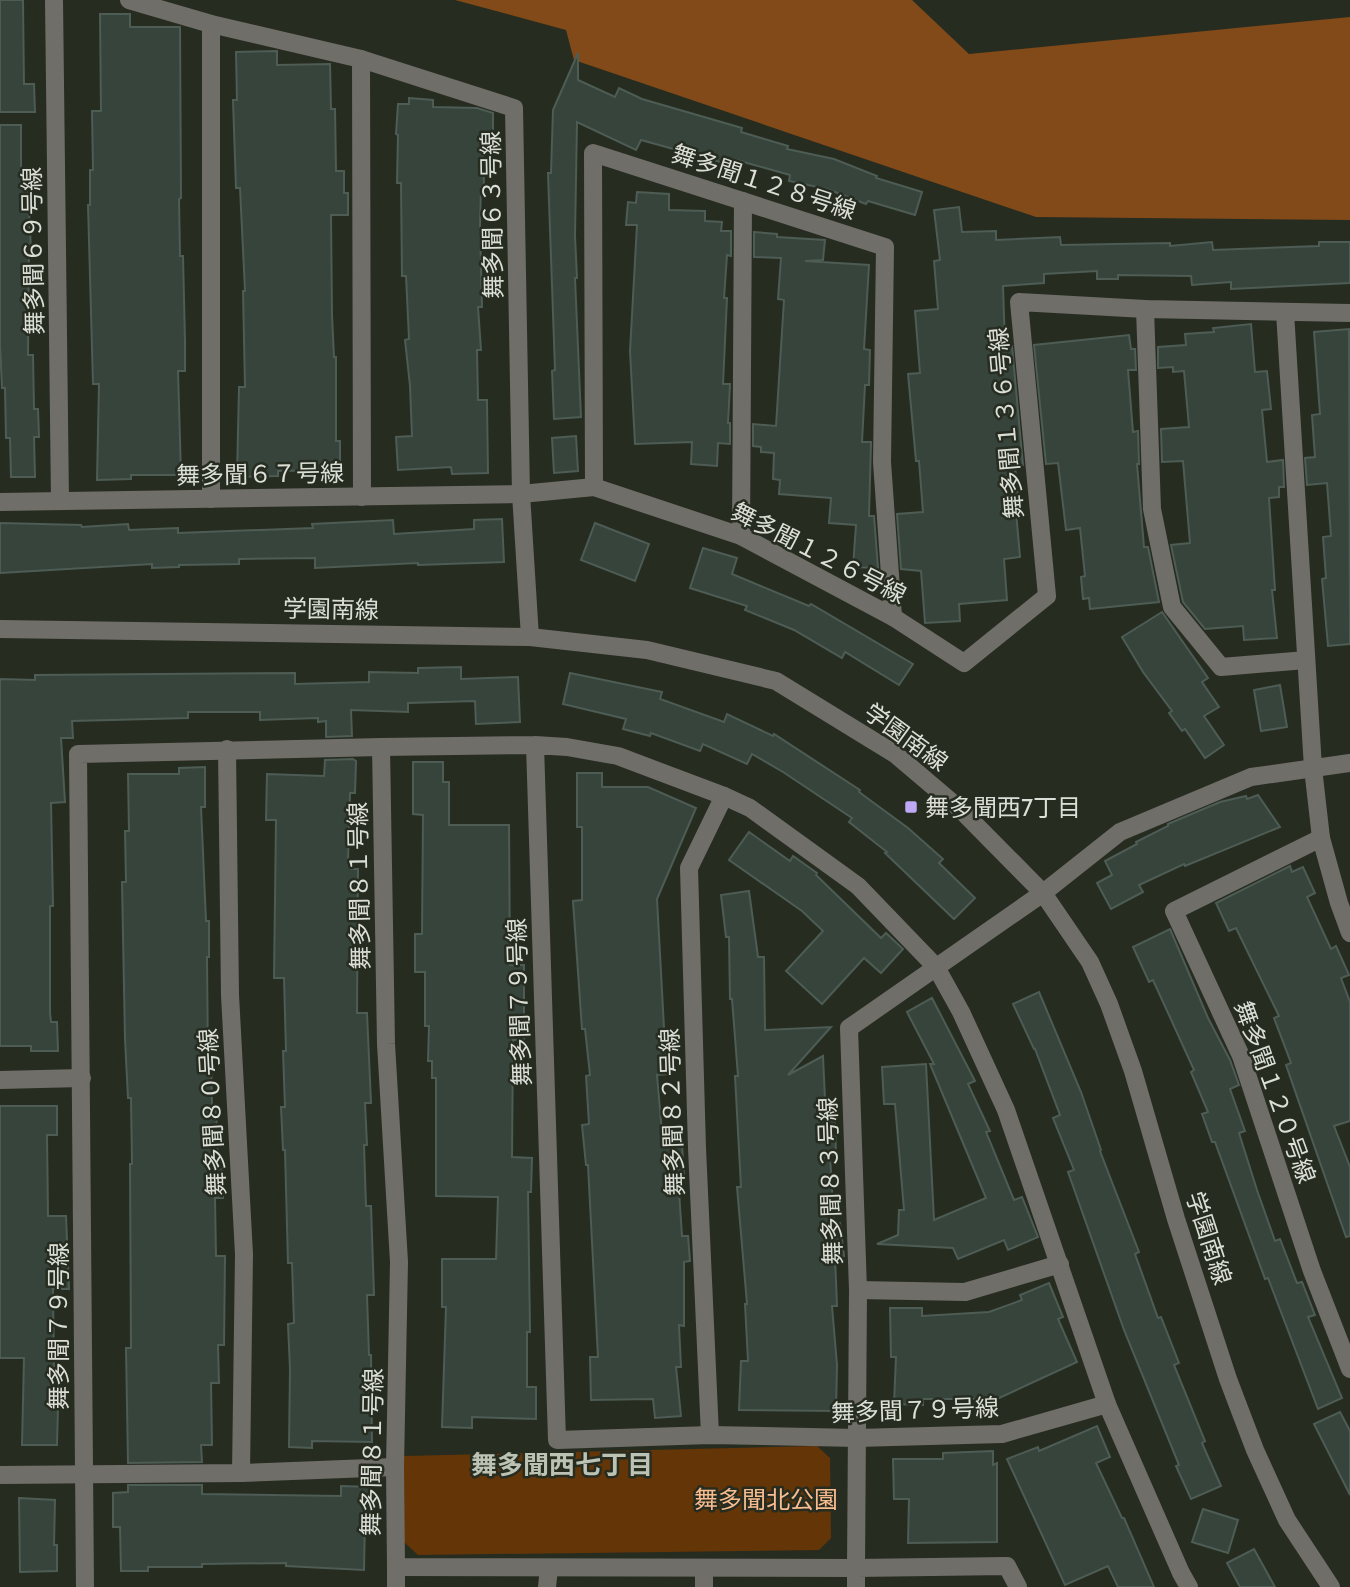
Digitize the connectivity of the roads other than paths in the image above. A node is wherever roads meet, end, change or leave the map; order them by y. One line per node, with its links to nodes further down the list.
1 (54, 0): 13 (street, 舞多聞６９号線)
2 (129, 0): 3 (street, 舞多聞６３号線)
3 (211, 24): 4 (street, 舞多聞６３号線); 12 (street)
4 (361, 59): 10 (street, 舞多聞６３号線); 11 (street)
5 (743, 201): 9 (street, 舞多聞１２８号線); 15 (street); 16 (street, 舞多聞１２８号線)
6 (1145, 309): 7 (street, 舞多聞１３６号線); 19 (street); 20 (street, 舞多聞１３６号線)
7 (1285, 312): 8 (street, 舞多聞１３６号線); 19 (street)
8 (1350, 313)
9 (594, 486): 10 (street, 舞多聞１２６号線); 15 (street, 舞多聞１２６号線)
10 (521, 494): 11 (street, 舞多聞６７号線); 18 (street, 舞多聞６３号線)
11 (362, 497): 12 (street, 舞多聞６７号線)
12 (211, 499): 13 (street, 舞多聞６７号線)
13 (60, 501): 14 (street, 舞多聞６７号線)
14 (0, 502)
15 (741, 536): 16 (street, 舞多聞１２６号線)
16 (893, 617): 20 (street, 舞多聞１２６号線)
17 (0, 629): 18 (street, 学園南線)
18 (530, 637): 28 (street, 学園南線)
19 (1306, 660): 25 (street)
20 (964, 663)
21 (535, 745): 22 (street, 舞多聞７９号線); 26 (street, 舞多聞７９号線); 38 (street, 舞多聞７９号線)
22 (381, 747): 23 (street, 舞多聞７９号線); 40 (street, 舞多聞８１号線)
23 (227, 749): 32 (street, 舞多聞７９号線); 41 (street, 舞多聞８０号線)
24 (1350, 763): 25 (street)
25 (1312, 768): 27 (street); 28 (street)
26 (724, 796): 31 (street, 舞多聞７９号線); 38 (street, 舞多聞８２号線)
27 (1321, 838): 29 (street); 36 (street, 舞多聞１２０号線)
28 (1043, 893): 31 (street); 55 (street, 学園南線)
29 (1344, 903): 30 (street)
30 (1350, 933)
31 (936, 967): 34 (street, 舞多聞７９号線); 35 (street, 舞多聞８３号線)
32 (82, 1078): 33 (street); 42 (street, 舞多聞７９号線)
33 (0, 1080)
34 (1060, 1264): 35 (street); 37 (street, 舞多聞７９号線)
35 (858, 1290): 39 (street, 舞多聞８３号線)
36 (1350, 1369)
37 (1107, 1404): 39 (street, 舞多聞７９号線); 54 (street)
38 (710, 1436): 39 (street, 舞多聞７９号線)
39 (857, 1438): 47 (street)
40 (395, 1467): 41 (street); 44 (street, 舞多聞８１号線)
41 (241, 1472): 42 (street)
42 (82, 1474): 43 (street); 48 (street, 舞多聞７９号線)
43 (0, 1475)
44 (396, 1567): 45 (street, 舞多聞８１号線); 49 (street)
45 (549, 1567): 46 (street, 舞多聞８１号線); 50 (street)
46 (704, 1568): 47 (street, 舞多聞８１号線); 51 (street)
47 (856, 1568): 52 (street); 53 (street, 舞多聞８１号線)
48 (85, 1587)
49 (396, 1587)
50 (547, 1587)
51 (704, 1587)
52 (856, 1587)
53 (1018, 1587)
54 (1189, 1587)
55 (1331, 1587)

